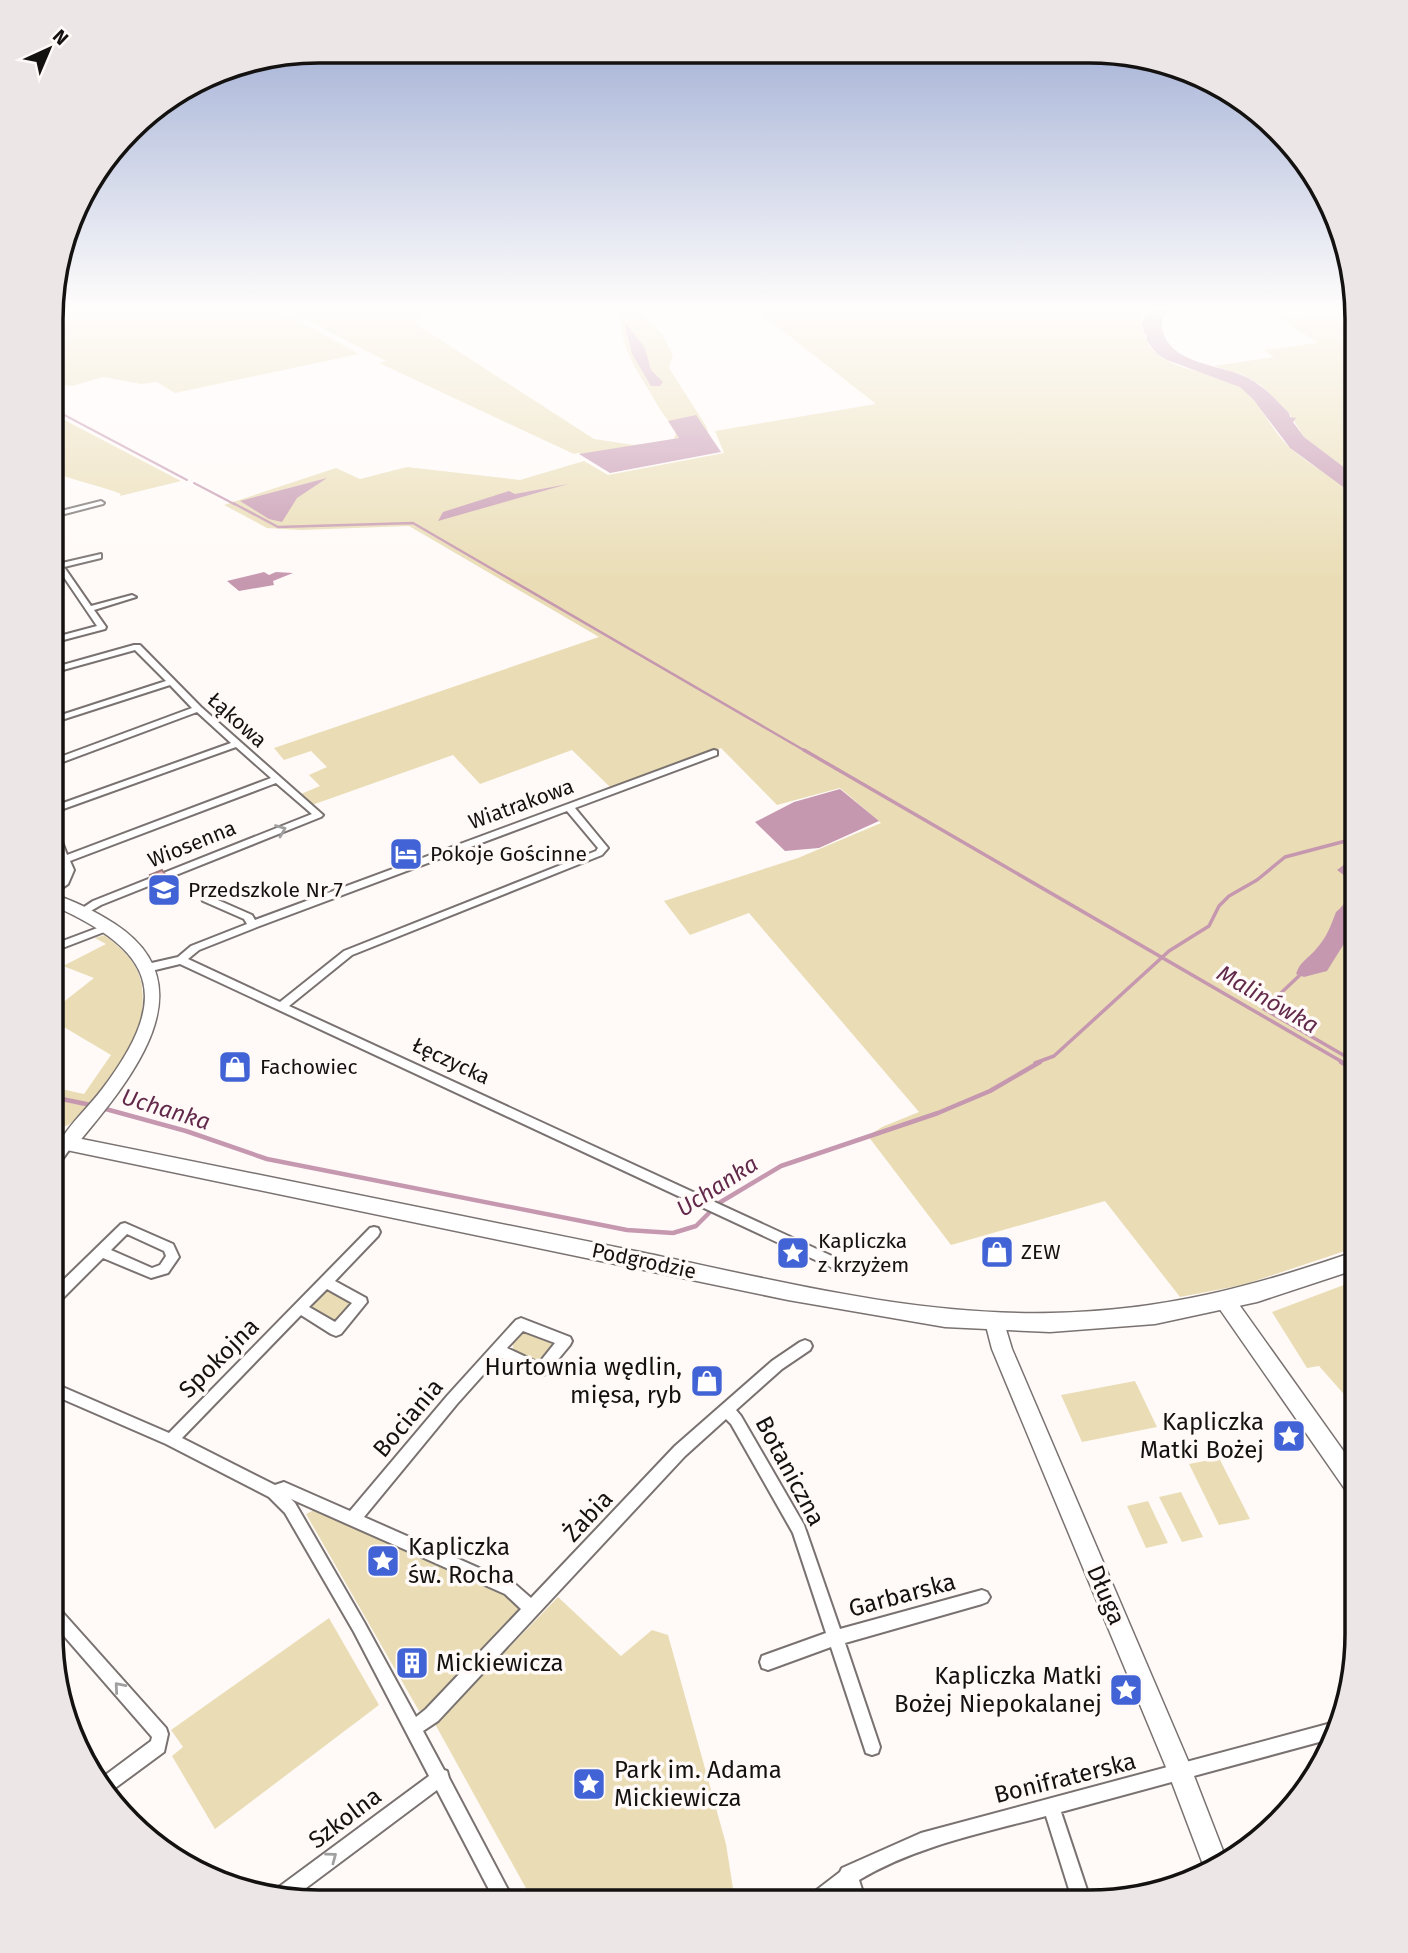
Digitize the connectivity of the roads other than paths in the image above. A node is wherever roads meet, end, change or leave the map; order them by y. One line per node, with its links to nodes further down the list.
1 (102, 503): 2 (street)
2 (63, 512)
3 (98, 556): 4 (street)
4 (63, 565)
5 (63, 570): 7 (street)
6 (132, 597): 7 (street)
7 (89, 609): 8 (street)
8 (63, 638)
9 (63, 668): 10 (street, Łąkowa)
10 (170, 682): 11 (street, Łąkowa); 12 (street)
11 (198, 709): 13 (street, Łąkowa); 15 (street)
12 (63, 717)
13 (238, 743): 16 (street, Łąkowa); 17 (street)
14 (714, 753): 18 (street, Wiatrakowa)
15 (63, 759)
16 (277, 779): 19 (street, Łąkowa); 21 (street)
17 (63, 806)
18 (569, 807): 26 (street, Wiatrakowa); 31 (street)
19 (318, 816): 25 (street, Wiosenna, one-way to 19)
20 (63, 854): 21 (street)
21 (65, 859): 22 (street)
22 (63, 882)
23 (207, 899): 26 (street)
24 (63, 904): 25 (street)
25 (82, 913): 27 (street)
26 (253, 925): 29 (street, Wiatrakowa)
27 (108, 926): 28 (street); 30 (street)
28 (63, 945)
29 (181, 960): 30 (street, Wiatrakowa); 31 (street, Łęczycka)
30 (147, 968): 32 (street)
31 (282, 1006): 37 (street, Łęczycka)
32 (63, 1138)
33 (63, 1142): 42 (main road, Podgrodzie)
34 (374, 1232): 38 (street, Spokojna)
35 (102, 1252): 35 (street); 39 (street)
36 (1345, 1264): 40 (main road, Podgrodzie)
37 (843, 1266)
38 (326, 1282): 41 (street, Spokojna); 41 (street)
39 (63, 1289)
40 (1226, 1302): 42 (main road, Podgrodzie); 48 (street)
41 (300, 1308): 47 (street, Spokojna)
42 (995, 1322): 59 (street, Długa)
43 (805, 1346): 46 (street, Żabia)
44 (498, 1350): 50 (street, Bociania)
45 (63, 1393): 47 (street)
46 (726, 1409): 52 (street, Żabia); 54 (street, Botaniczna)
47 (171, 1440): 49 (street)
48 (1345, 1471)
49 (274, 1492): 50 (street); 56 (street)
50 (354, 1518): 52 (street)
51 (982, 1597): 54 (street, Garbarska)
52 (532, 1609): 56 (street, Żabia)
53 (63, 1624): 61 (street, one-way to 53)
54 (834, 1638): 55 (street); 58 (street, Botaniczna)
55 (768, 1662)
56 (414, 1728): 60 (street)
57 (1325, 1733): 59 (street, Bonifraterska)
58 (872, 1747)
59 (1180, 1772): 62 (street, Bonifraterska); 63 (street, Długa)
60 (441, 1777): 65 (street, Szkolna, one-way to 60); 66 (street)
61 (110, 1782)
62 (1051, 1806): 64 (street, Bonifraterska); 69 (street)
63 (1213, 1858)
64 (848, 1874): 67 (street, Bonifraterska); 68 (street)
65 (291, 1888)
66 (499, 1890)
67 (830, 1890)
68 (853, 1890)
69 (1078, 1890)

